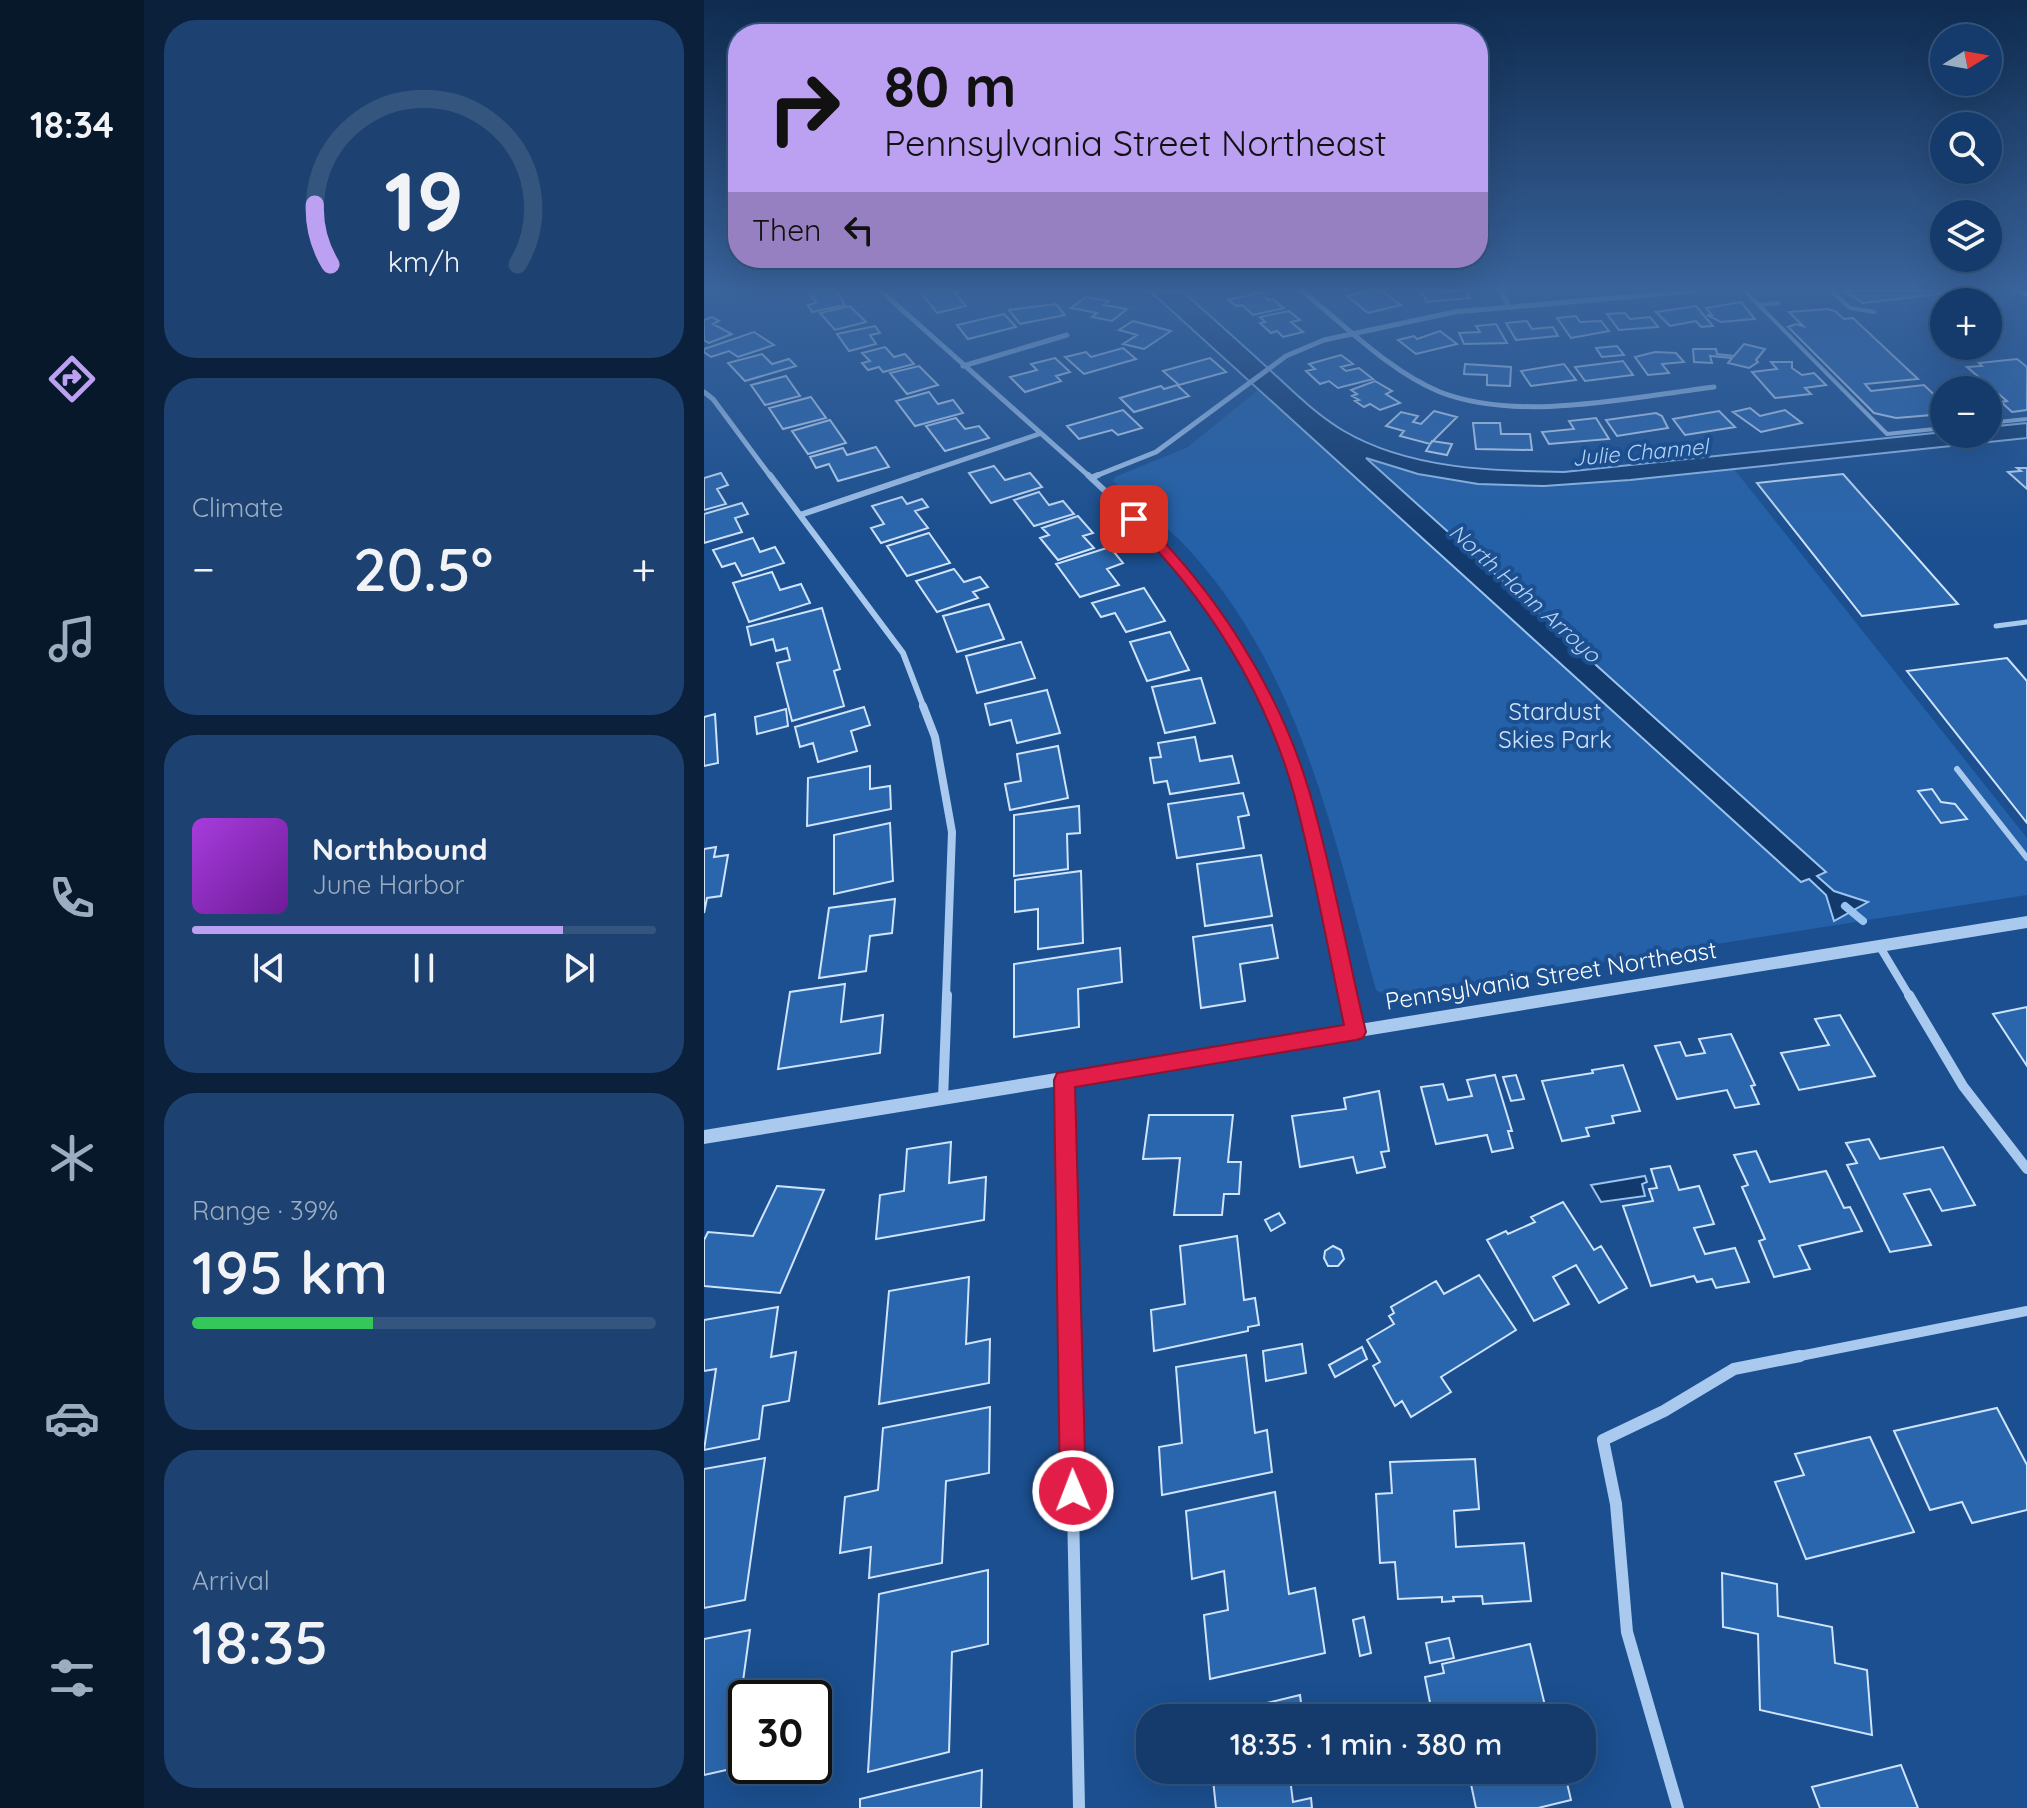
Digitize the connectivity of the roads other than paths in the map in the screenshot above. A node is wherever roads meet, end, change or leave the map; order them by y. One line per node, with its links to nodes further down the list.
1 (973, 375): 10 (street)
2 (1260, 375): 11 (street)
3 (1411, 375): 5 (street)
4 (1829, 375): 9 (lane)
5 (1714, 387)
6 (704, 392): 12 (street)
7 (2027, 419): 8 (lane)
8 (2002, 422)
9 (1930, 429)
10 (1039, 434): 11 (street); 12 (street)
11 (1091, 478): 19 (street)
12 (800, 515): 21 (street)
13 (2027, 622): 14 (lane)
14 (1996, 626)
15 (1957, 769): 16 (lane)
16 (2027, 858)
17 (2027, 922): 18 (street, Pennsylvania Street Northeast)
18 (1880, 947): 19 (street, Pennsylvania Street Northeast); 23 (street)
19 (1356, 1032): 20 (street, Pennsylvania Street Northeast)
20 (1064, 1080): 21 (street, Pennsylvania Street Northeast); 26 (street)
21 (943, 1099): 22 (street, Pennsylvania Street Northeast)
22 (704, 1137)
23 (2023, 1157): 24 (street)
24 (2027, 1169)
25 (2027, 1311): 27 (street)
26 (1079, 1808)
27 (1678, 1808)

